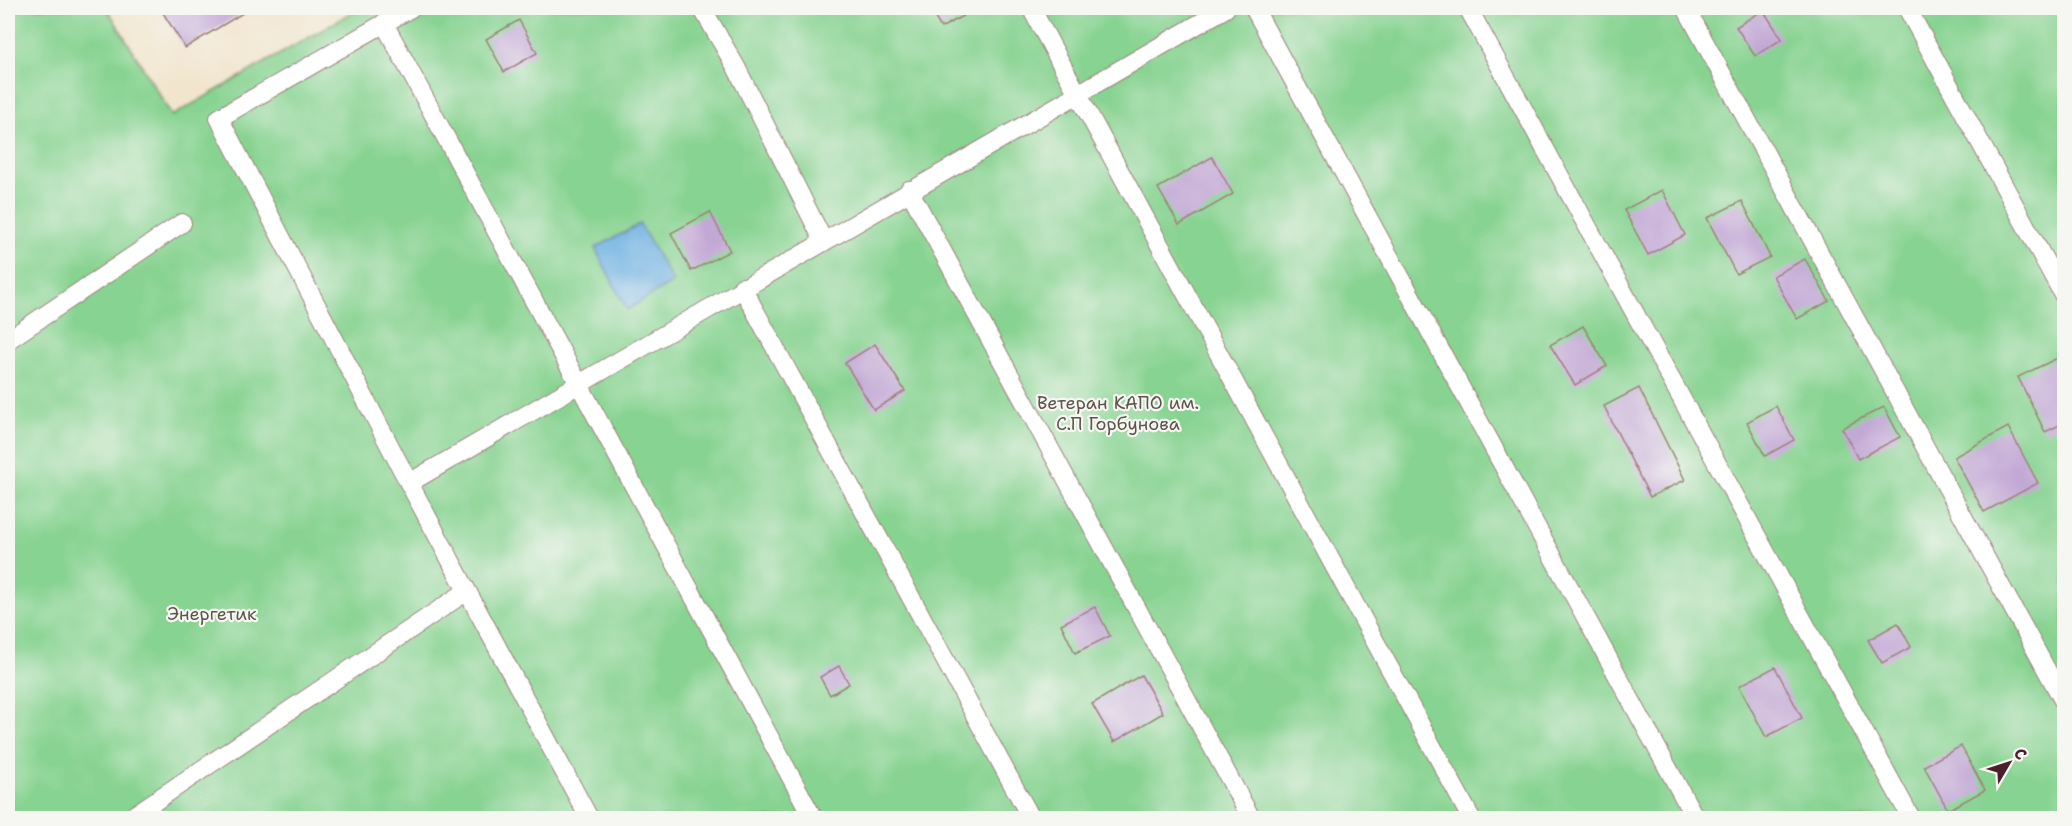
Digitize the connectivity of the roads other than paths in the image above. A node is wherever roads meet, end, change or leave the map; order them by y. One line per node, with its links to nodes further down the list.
1 (411, 8): 9 (lane)
2 (702, 8): 13 (lane)
3 (1031, 8): 10 (lane)
4 (1226, 8): 10 (lane)
5 (1254, 8): 27 (lane)
6 (1468, 8): 28 (lane)
7 (1686, 8): 20 (lane)
8 (1907, 8): 15 (lane)
9 (384, 23): 17 (lane); 18 (lane)
10 (1076, 93): 11 (lane); 26 (lane)
11 (909, 190): 13 (lane); 25 (lane)
12 (182, 223): 16 (lane)
13 (823, 240): 14 (lane)
14 (742, 287): 17 (lane); 24 (lane)
15 (2064, 296)
16 (8, 340)
17 (576, 383): 18 (lane); 23 (lane)
18 (409, 483): 19 (lane)
19 (467, 591): 21 (lane); 22 (lane)
20 (2064, 702)
21 (130, 819)
22 (589, 819)
23 (813, 819)
24 (1031, 819)
25 (1251, 819)
26 (1472, 819)
27 (1695, 819)
28 (1911, 819)

